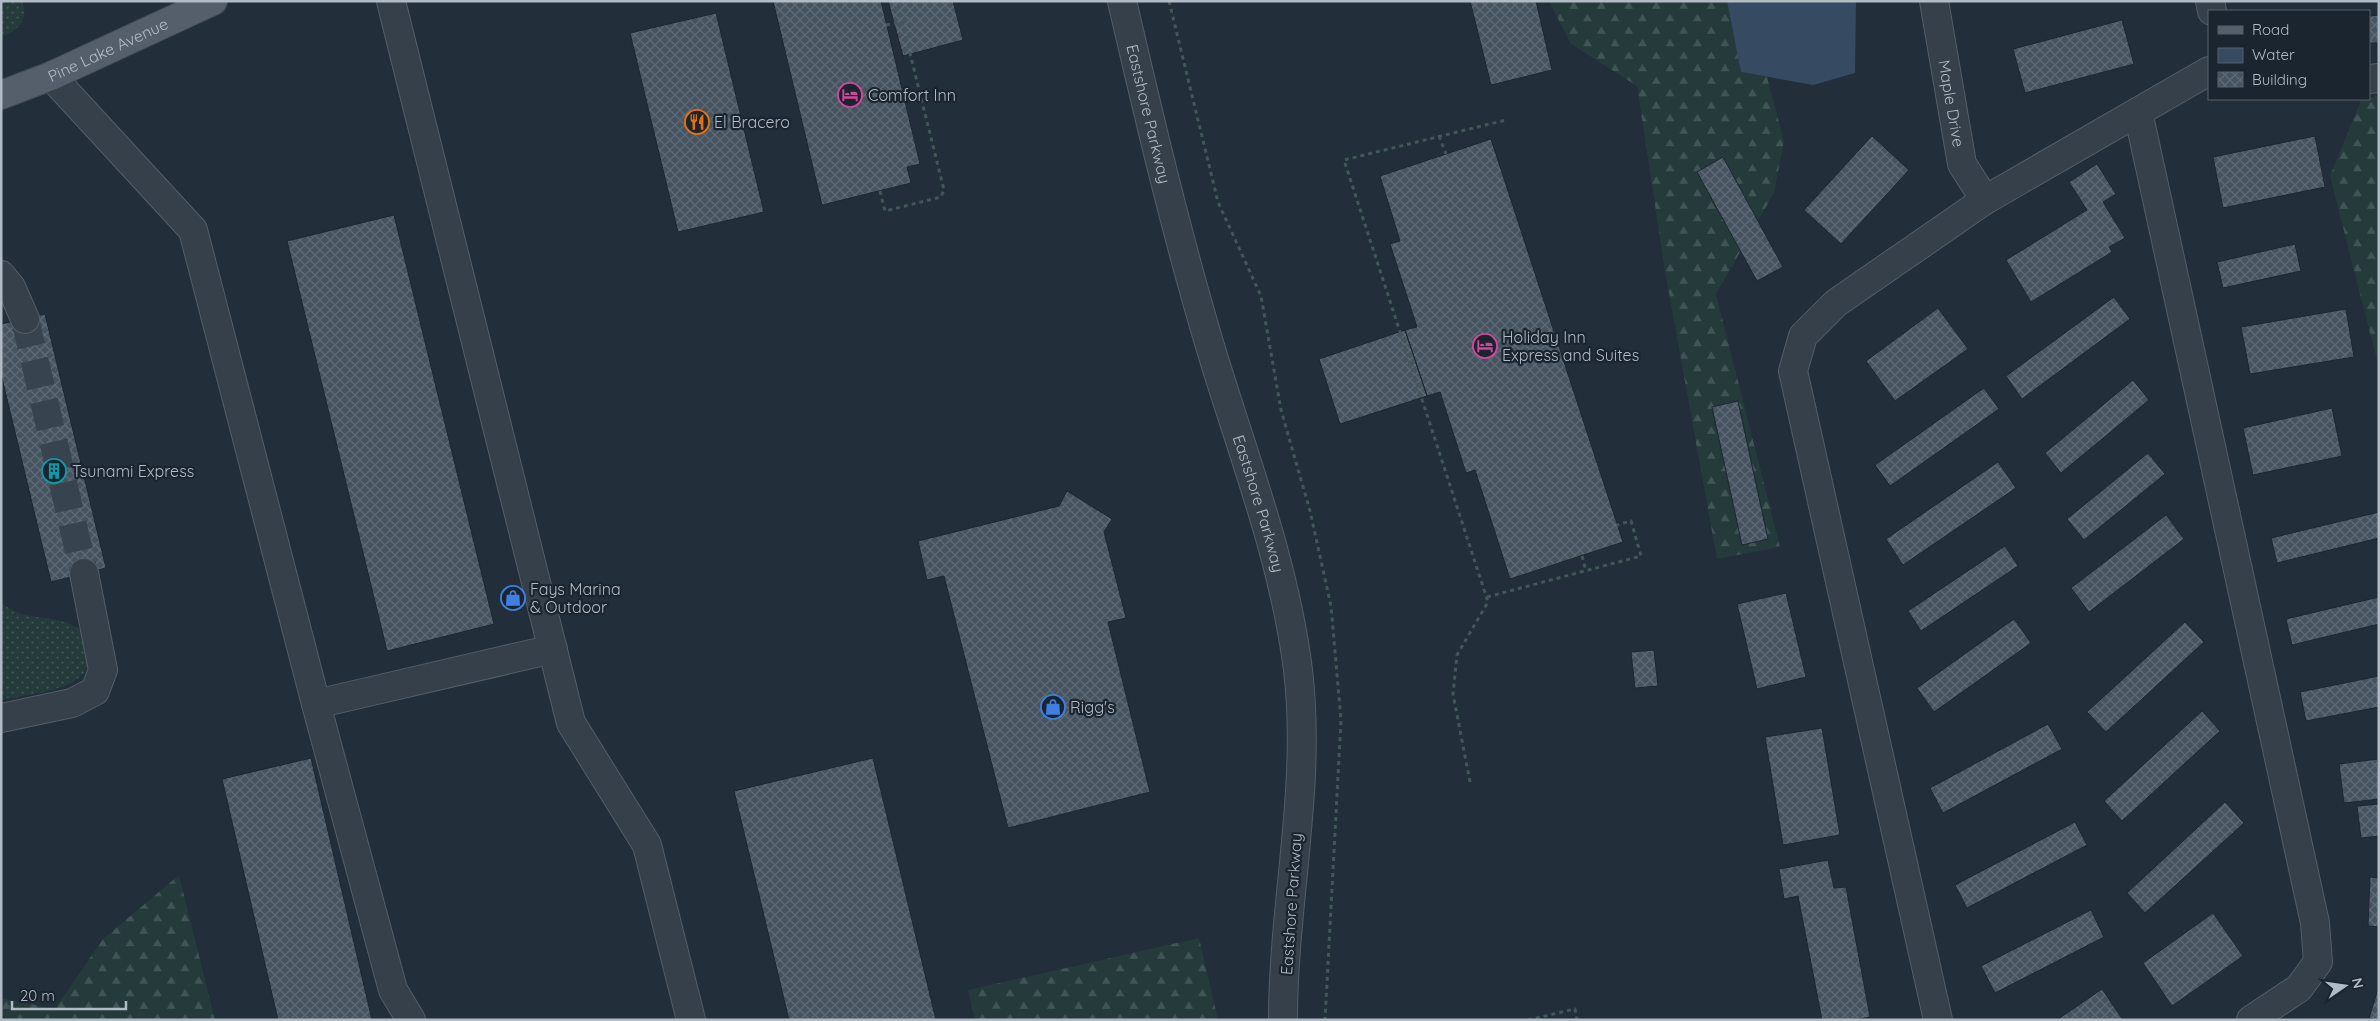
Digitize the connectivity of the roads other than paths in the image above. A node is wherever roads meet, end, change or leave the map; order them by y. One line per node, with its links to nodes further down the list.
1 (214, 1): 6 (main road, Pine Lake Avenue)
2 (391, 1): 13 (street)
3 (1122, 1): 18 (street, Eastshore Parkway)
4 (1934, 1): 9 (street, Maple Drive)
5 (2208, 72): 8 (street)
6 (51, 76): 7 (main road, Pine Lake Avenue); 14 (street)
7 (1, 95)
8 (2138, 112): 9 (street); 20 (street)
9 (1985, 200): 19 (street)
10 (1, 275): 11 (street)
11 (25, 319)
12 (84, 573): 15 (street)
13 (553, 649): 14 (street); 17 (street)
14 (316, 704): 16 (street)
15 (1, 718)
16 (411, 1020)
17 (691, 1020)
18 (1283, 1020)
19 (1938, 1020)
20 (2251, 1020)

